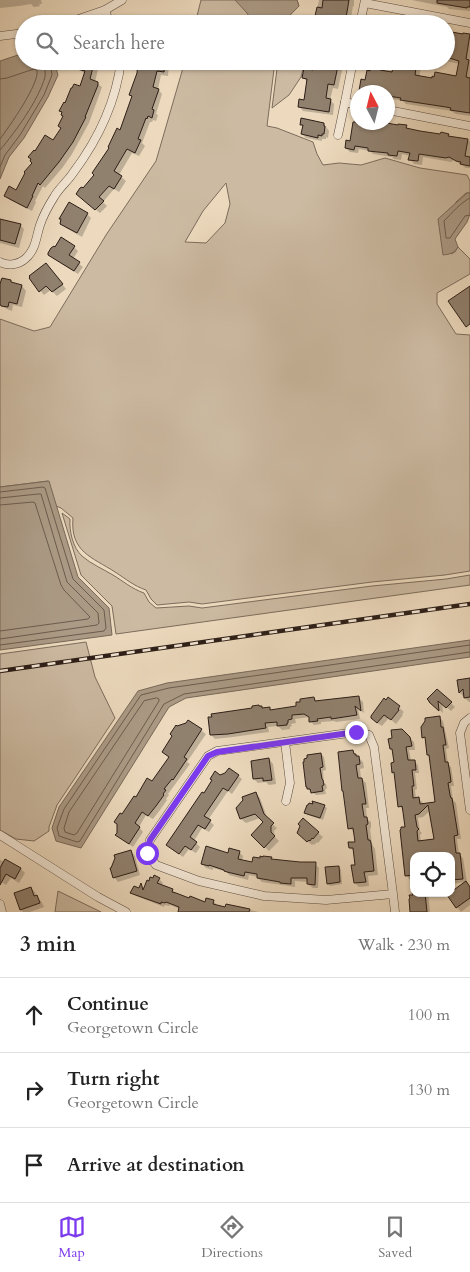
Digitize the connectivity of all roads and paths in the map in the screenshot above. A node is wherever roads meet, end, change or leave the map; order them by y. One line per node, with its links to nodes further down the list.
1 (122, 0): 3 (street)
2 (365, 1): 6 (street); 7 (street)
3 (105, 10): 4 (street); 5 (street)
4 (90, 15)
5 (107, 15)
6 (362, 15)
7 (432, 15)
8 (455, 20): 9 (street)
9 (470, 23)
10 (15, 34): 11 (street)
11 (0, 36)
12 (120, 70): 19 (street)
13 (351, 70): 14 (street)
14 (344, 102): 15 (street); 18 (street)
15 (350, 103)
16 (395, 111): 17 (street)
17 (470, 126)
18 (338, 135)
19 (0, 262)
20 (470, 718): 23 (street)
21 (285, 742): 22 (street); 25 (street); 25 (street)
22 (286, 801)
23 (470, 806)
24 (0, 834): 28 (street)
25 (393, 894): 29 (street)
26 (0, 904): 27 (street)
27 (2, 912)
28 (126, 912)
29 (395, 912)

